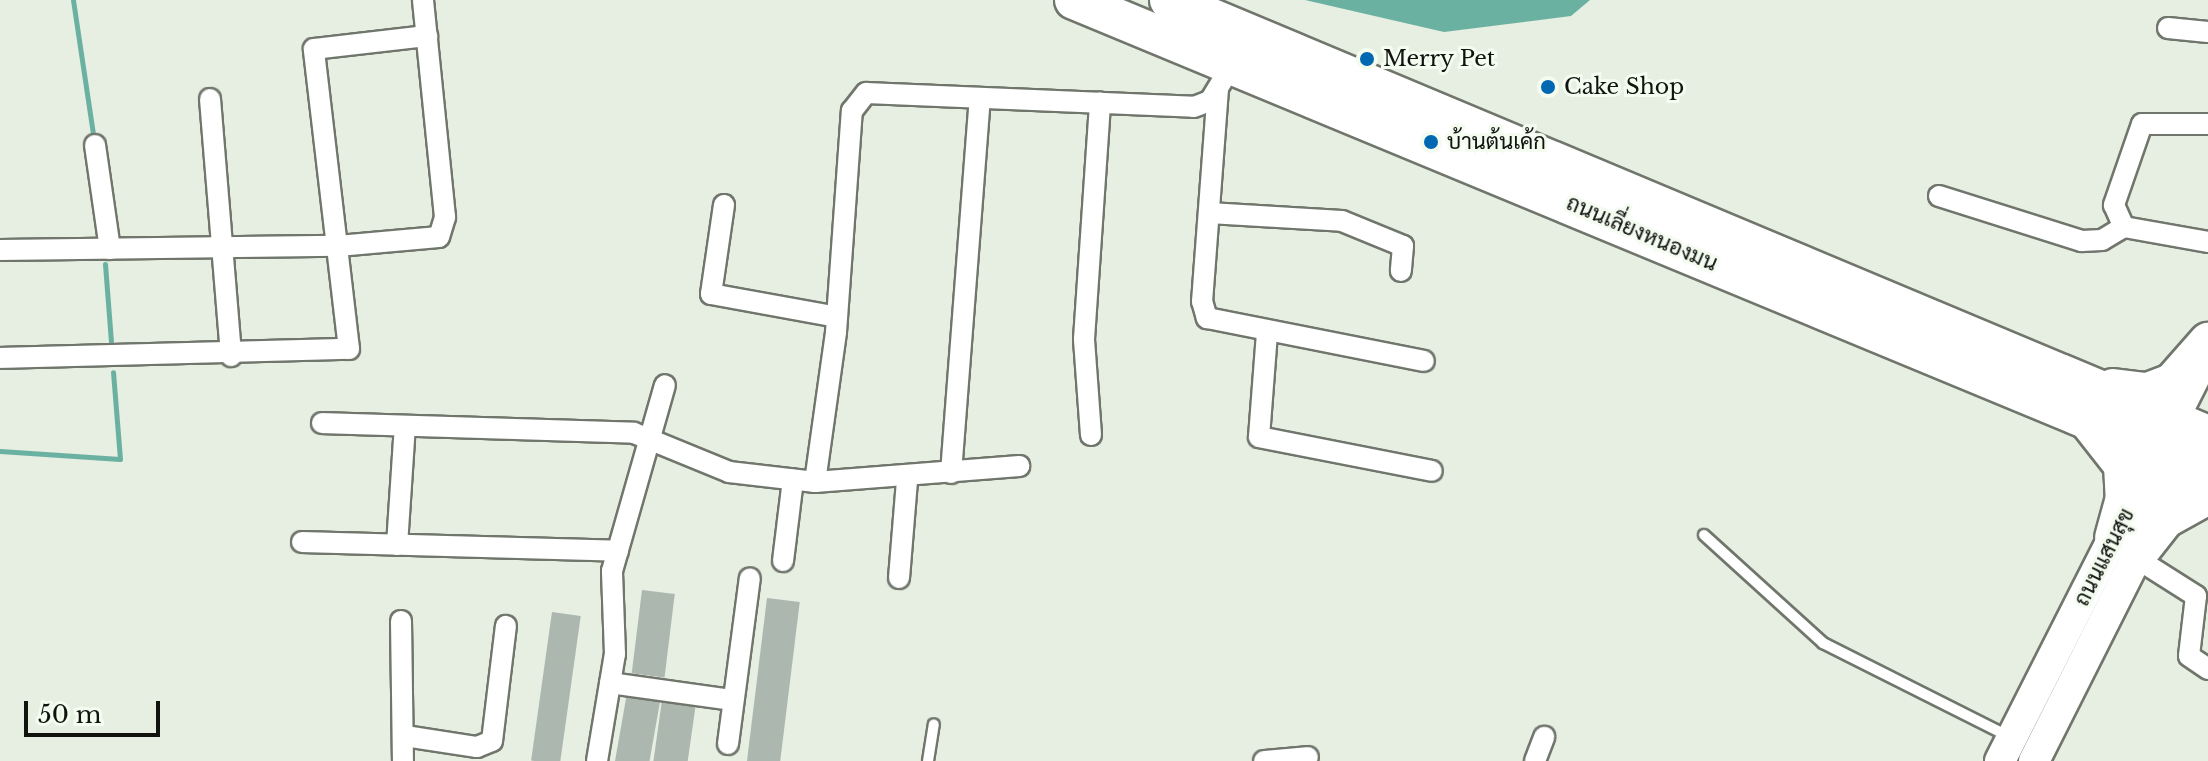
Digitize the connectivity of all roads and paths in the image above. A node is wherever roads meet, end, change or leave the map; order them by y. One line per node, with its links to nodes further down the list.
1 (423, 0): 6 (street)
2 (1074, 0): 7 (highway, ถนนเลี่ยงหนองมน)
3 (1169, 0): 30 (highway, ถนนเลี่ยงหนองมน)
4 (2168, 28): 5 (street)
5 (2208, 32)
6 (427, 36): 18 (street); 18 (street)
7 (1226, 75): 10 (street); 15 (street); 32 (highway, ถนนเลี่ยงหนองมน)
8 (980, 98): 10 (street); 23 (street); 40 (street)
9 (210, 99): 19 (street)
10 (1100, 103): 35 (street)
11 (2208, 124): 16 (street)
12 (95, 145): 20 (street)
13 (1939, 196): 16 (street)
14 (724, 205): 23 (street)
15 (1209, 213): 22 (street); 24 (street)
16 (2124, 227): 17 (street)
17 (2208, 242)
18 (338, 246): 19 (street); 27 (street)
19 (222, 247): 20 (street); 27 (street)
20 (110, 249): 21 (street)
21 (0, 250)
22 (1401, 271)
23 (837, 317): 43 (street)
24 (1267, 333): 29 (street); 39 (street)
25 (2208, 342): 30 (highway)
26 (2208, 352): 37 (main road, ถนนแสนสุข)
27 (231, 356): 28 (street)
28 (0, 358)
29 (1424, 361)
30 (2079, 381): 37 (highway, ถนนเลี่ยงหนองมน)
31 (665, 385): 36 (street)
32 (2085, 418): 37 (highway, ถนนเลี่ยงหนองมน); 48 (highway)
33 (322, 423): 34 (street)
34 (405, 426): 36 (street); 47 (street)
35 (1091, 435)
36 (652, 437): 41 (street); 49 (street)
37 (2192, 440): 48 (main road, ถนนแสนสุข)
38 (1019, 466): 40 (street)
39 (1432, 471)
40 (951, 473): 42 (street)
41 (793, 480): 43 (street); 50 (street)
42 (907, 480): 43 (street); 52 (street)
43 (815, 482)
44 (2208, 495): 48 (highway)
45 (1704, 535): 62 (lane)
46 (302, 542): 47 (street)
47 (397, 545): 49 (street)
48 (2129, 549): 55 (street); 62 (main road, ถนนแสนสุข); 69 (main road, ถนนแสนสุข)
49 (618, 551): 56 (street)
50 (783, 561)
51 (750, 578): 57 (street)
52 (899, 578)
53 (401, 621): 59 (street)
54 (506, 626): 59 (street)
55 (2208, 669)
56 (610, 683): 57 (street); 65 (street)
57 (733, 700): 61 (street)
58 (934, 724): 66 (lane)
59 (405, 736): 64 (street)
60 (1544, 737): 68 (street)
61 (728, 744)
62 (2006, 749)
63 (1308, 757): 67 (street)
64 (403, 761)
65 (597, 761)
66 (928, 761)
67 (1264, 761)
68 (1535, 761)
69 (2034, 761)

